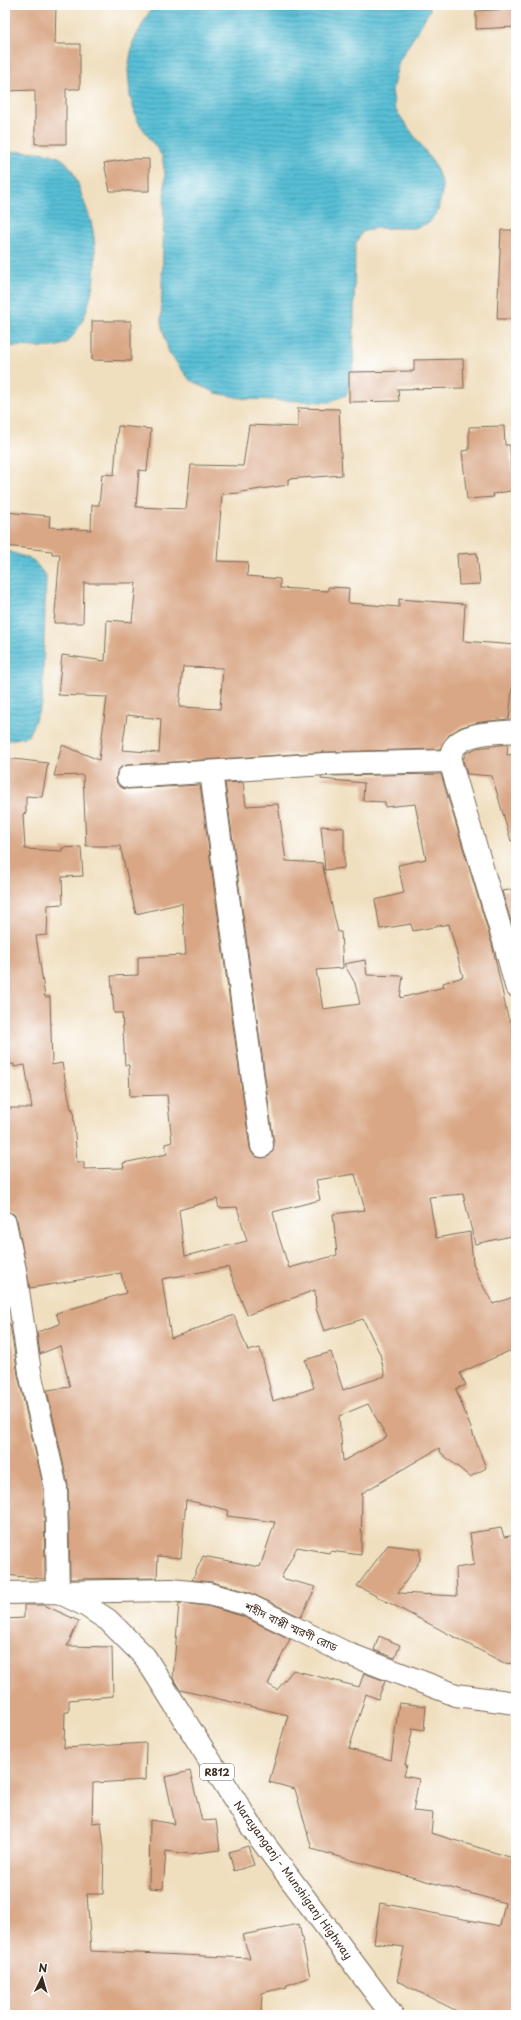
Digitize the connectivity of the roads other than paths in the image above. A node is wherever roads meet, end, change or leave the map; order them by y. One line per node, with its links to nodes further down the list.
1 (516, 731): 2 (street)
2 (450, 761): 3 (street); 5 (street)
3 (211, 772): 4 (street); 6 (street)
4 (128, 777)
5 (516, 986)
6 (262, 1146)
7 (5, 1223): 8 (street)
8 (58, 1592): 9 (street, Narayanganj - Munshiganj Highway / R812); 10 (street, শহীদ বাপ্পী স্মরণী রোড); 11 (street, Narayanganj - Munshiganj Highway / R812)
9 (5, 1593)
10 (516, 1703)
11 (392, 2015)

